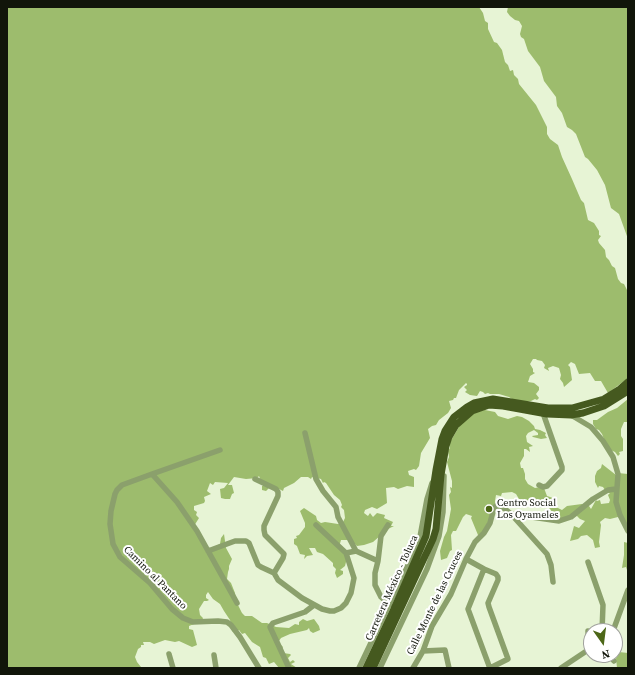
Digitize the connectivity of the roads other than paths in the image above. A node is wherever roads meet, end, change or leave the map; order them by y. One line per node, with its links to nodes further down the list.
1 (628, 382): 8 (main road, Carretera México - Toluca)
2 (628, 391): 4 (main road, Carretera México - Toluca)
3 (543, 413): 4 (main road, Carretera México - Toluca); 7 (main road, Carretera México - Toluca); 11 (street)
4 (571, 415): 12 (street)
5 (305, 433): 18 (street)
6 (220, 450): 9 (street, Camino al Pantano)
7 (444, 462): 42 (main road, Carretera México - Toluca); 43 (street)
8 (436, 470): 29 (street); 41 (main road, Carretera México - Toluca)
9 (152, 474): 17 (street); 38 (street, Camino al Pantano)
10 (255, 479): 24 (street)
11 (539, 485)
12 (616, 489): 13 (street); 16 (street)
13 (511, 514): 20 (street, Calle Monte de las Cruces); 25 (street)
14 (316, 525): 19 (street)
15 (388, 525): 21 (street)
16 (628, 531)
17 (208, 551): 24 (street); 27 (street)
18 (356, 551): 19 (street); 21 (street)
19 (346, 553): 28 (street)
20 (466, 559): 23 (street); 32 (street, Calle Monte de las Cruces)
21 (378, 561): 29 (street)
22 (588, 562): 30 (street)
23 (484, 569): 23 (street)
24 (274, 573): 28 (street)
25 (553, 582)
26 (628, 590): 31 (street)
27 (237, 603)
28 (314, 605): 39 (street)
29 (390, 605): 40 (street)
30 (602, 623)
31 (616, 623)
32 (423, 651): 44 (street, Calle Monte de las Cruces); 45 (street)
33 (169, 654): 36 (street)
34 (583, 654): 46 (street)
35 (214, 655): 37 (street)
36 (173, 668)
37 (216, 668)
38 (259, 668)
39 (289, 668)
40 (359, 668)
41 (366, 668)
42 (373, 668)
43 (380, 668)
44 (413, 668)
45 (449, 668)
46 (562, 668)

